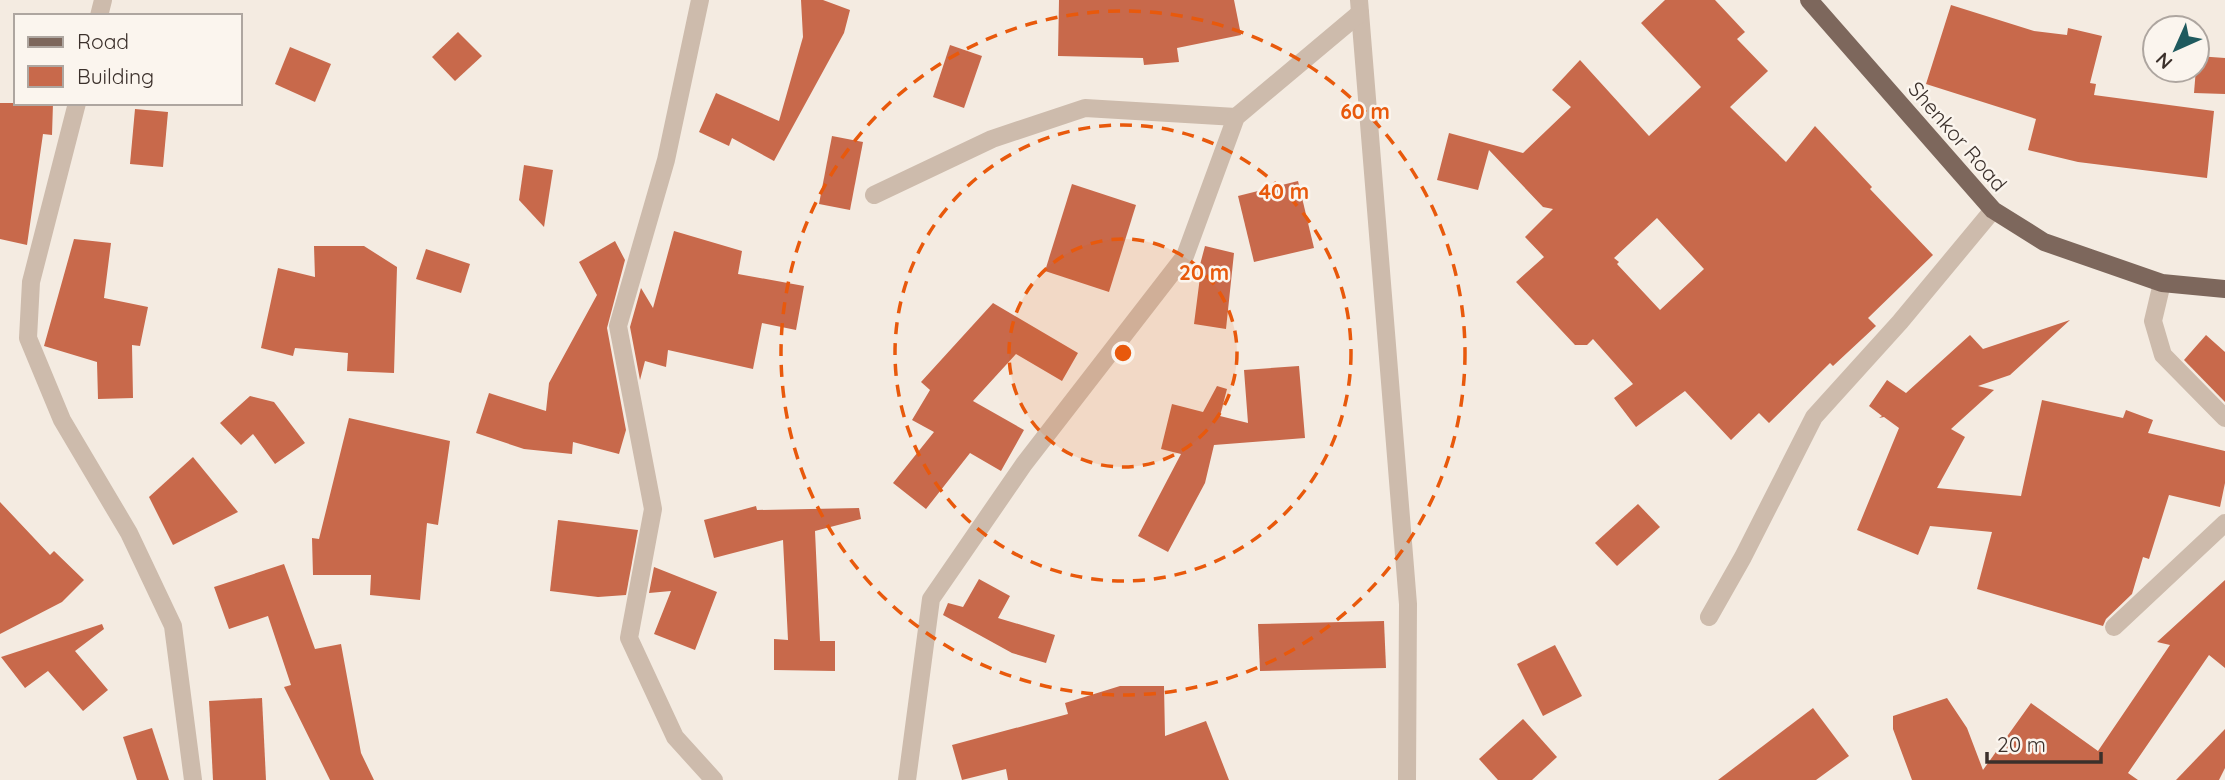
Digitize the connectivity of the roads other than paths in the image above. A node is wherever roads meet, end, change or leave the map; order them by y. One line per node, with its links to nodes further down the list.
1 (701, 0): 15 (street)
2 (1809, 0): 7 (main road, Shenkor Road)
3 (1359, 6): 5 (street); 17 (street)
4 (76, 105): 14 (street)
5 (1236, 117): 6 (street); 16 (street)
6 (874, 195)
7 (1993, 210): 8 (main road, Shenkor Road); 12 (street)
8 (2162, 283): 9 (main road, Shenkor Road); 10 (street)
9 (2225, 289)
10 (2225, 418)
11 (2225, 523): 13 (street)
12 (1709, 617)
13 (2114, 627)
14 (193, 780)
15 (713, 780)
16 (907, 780)
17 (1407, 780)

